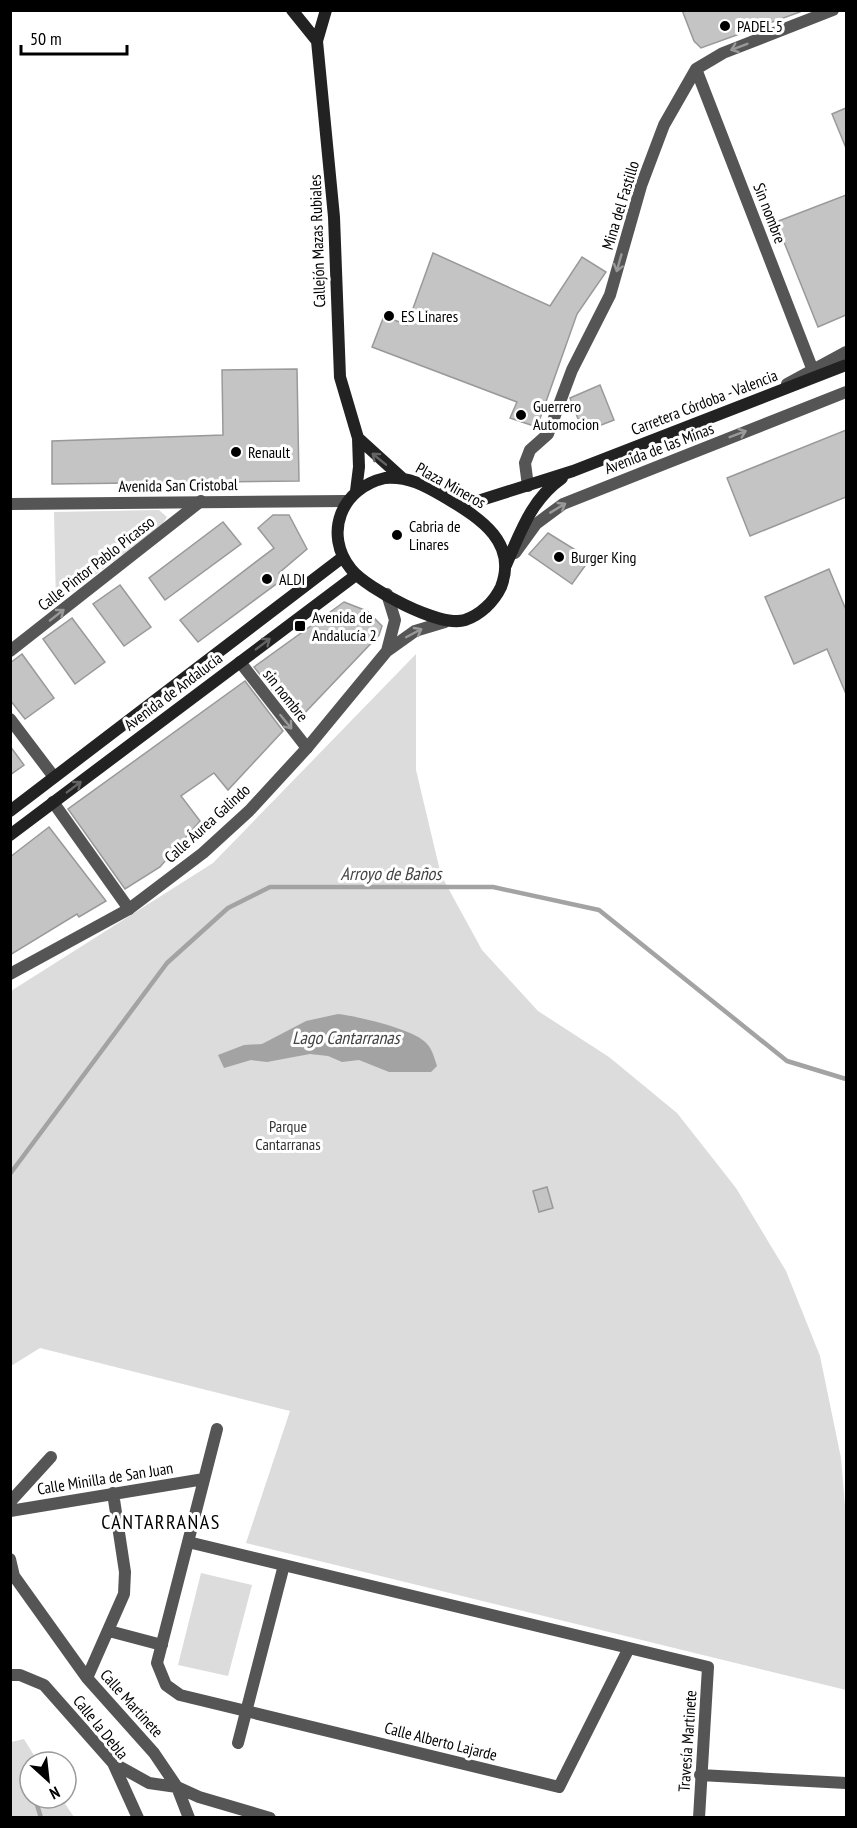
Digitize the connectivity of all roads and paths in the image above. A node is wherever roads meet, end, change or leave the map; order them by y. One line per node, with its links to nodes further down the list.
1 (292, 10): 4 (main road)
2 (326, 10): 4 (main road)
3 (833, 10): 5 (street, Mina del Fastillo, one-way to 5)
4 (317, 41): 11 (main road, Callejón Mazas Rubiales)
5 (696, 69): 8 (street, Sin nombre); 14 (street, Mina del Fastillo, one-way to 14)
6 (846, 352): 8 (street)
7 (846, 365): 10 (main road, Carretera Córdoba - Valencia)
8 (812, 368): 10 (street)
9 (846, 392): 21 (street, Avenida de las Minas, one-way to 9)
10 (774, 393): 12 (main road, Carretera Córdoba - Valencia)
11 (358, 438): 13 (main road, one-way to 11); 15 (main road, Callejón Mazas Rubiales)
12 (573, 471): 14 (main road, Carretera Córdoba - Valencia); 21 (main road, Carretera Córdoba - Valencia)
13 (402, 477): 15 (main road, Plaza Mineros); 18 (main road, Plaza Mineros)
14 (528, 486): 18 (main road, Carretera Córdoba - Valencia)
15 (356, 491): 17 (main road, Plaza Mineros)
16 (201, 501): 17 (street, Avenida San Cristobal); 19 (street, Avenida San Cristobal); 25 (street, Calle Pintor Pablo Picasso, one-way to 16)
17 (346, 501): 20 (main road, Plaza Mineros)
18 (452, 502): 21 (main road, Plaza Mineros)
19 (10, 504)
20 (343, 556): 22 (main road, Plaza Mineros); 30 (main road, Avenida de Andalucía)
21 (506, 566): 24 (main road)
22 (356, 575): 23 (main road, Plaza Mineros); 27 (main road, Avenida de Andalucía, one-way to 22)
23 (387, 594): 24 (main road, Plaza Mineros); 26 (street)
24 (445, 621): 26 (street, one-way to 24)
25 (10, 651)
26 (387, 651): 29 (street, Calle Áurea Galindo)
27 (240, 662): 29 (street, sin nombre, one-way to 29); 31 (main road, Avenida de Andalucía, one-way to 27)
28 (10, 719): 30 (street)
29 (307, 748): 34 (street, Calle Áurea Galindo)
30 (54, 777): 32 (main road, Avenida de Andalucía)
31 (53, 802): 33 (main road, Avenida de Andalucía); 34 (street)
32 (10, 811)
33 (10, 835)
34 (129, 909): 35 (street, Calle Áurea Galindo)
35 (10, 975)
36 (217, 1429): 38 (street)
37 (51, 1456): 40 (street)
38 (204, 1479): 39 (street, Calle Minilla de San Juan); 42 (street)
39 (113, 1493): 41 (street, Calle Minilla de San Juan); 45 (street)
40 (10, 1502)
41 (10, 1511)
42 (188, 1542): 44 (street); 46 (street)
43 (10, 1559): 49 (street, Calle Martinete)
44 (284, 1565): 47 (street); 50 (street)
45 (109, 1631): 46 (street); 49 (street)
46 (162, 1645): 50 (street, Calle Alberto Lajarde)
47 (629, 1648): 50 (street, Calle Alberto Lajarde); 53 (street, Travesía Martinete)
48 (15, 1675): 52 (street, Calle la Debla)
49 (87, 1678): 55 (street, Calle Martinete)
50 (246, 1711): 51 (street)
51 (238, 1743)
52 (113, 1763): 55 (street); 56 (street, Calle la Debla)
53 (700, 1775): 54 (street); 59 (street, Travesía Martinete)
54 (846, 1783)
55 (177, 1787): 57 (street, Calle Martinete); 58 (street)
56 (138, 1818)
57 (189, 1818)
58 (270, 1818)
59 (699, 1818)

